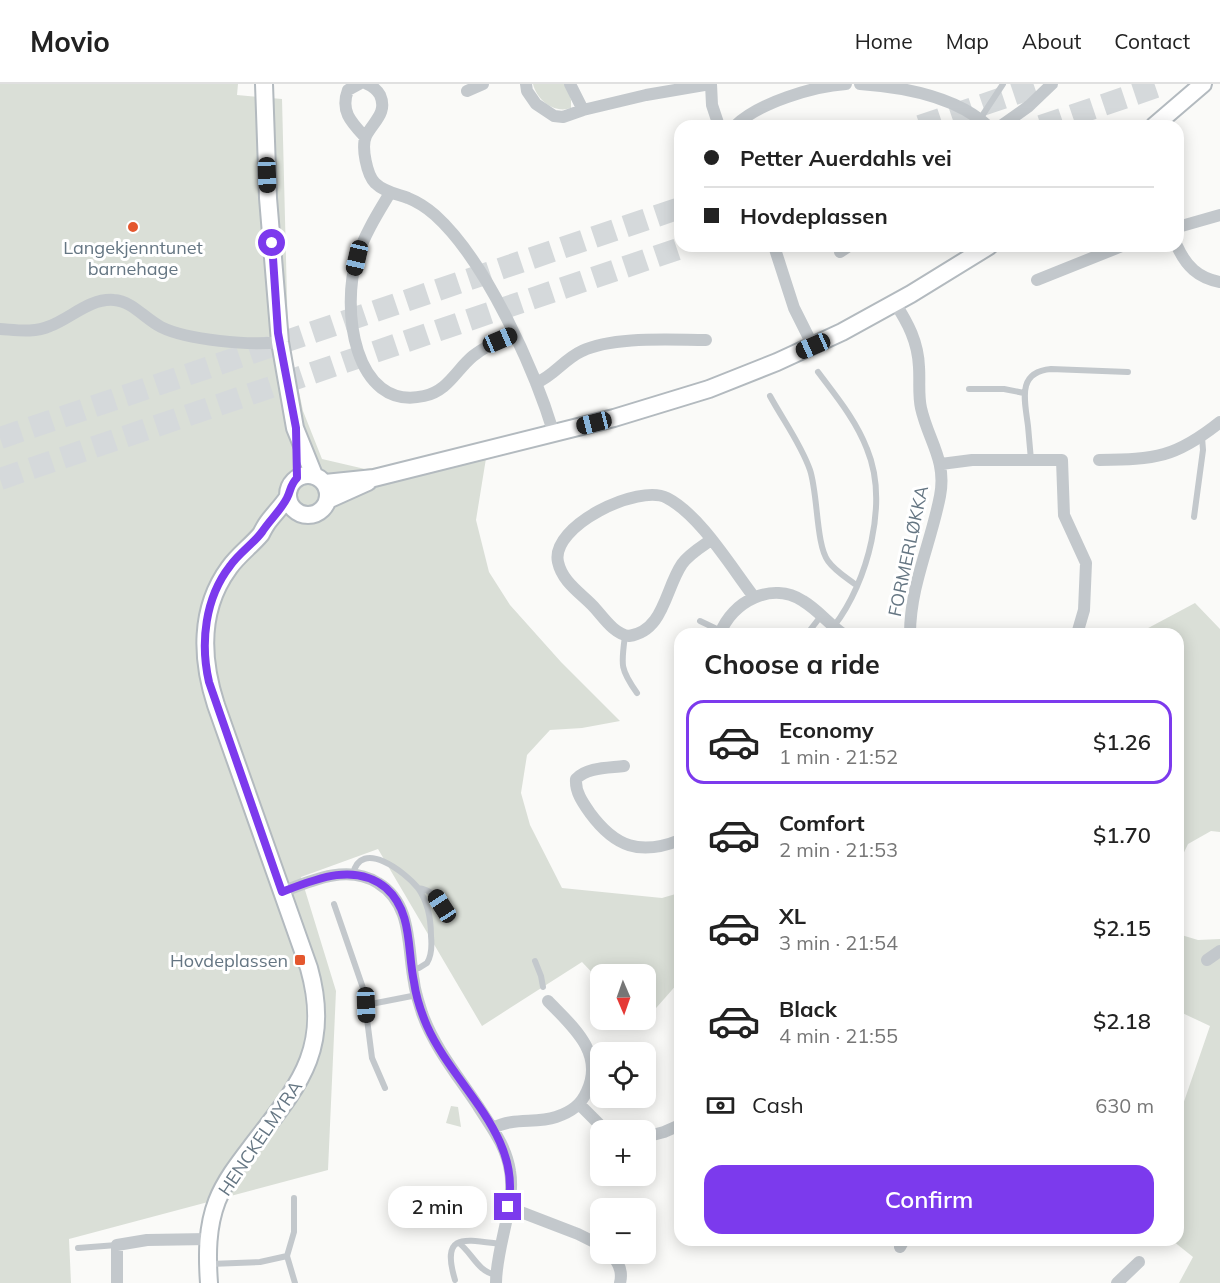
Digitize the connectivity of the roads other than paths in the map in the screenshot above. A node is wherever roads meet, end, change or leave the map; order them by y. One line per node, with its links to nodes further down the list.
1 (264, 84): 36 (street)
2 (359, 84): 22 (street)
3 (367, 84): 22 (street)
4 (483, 84): 14 (street)
5 (526, 84): 15 (street)
6 (570, 84): 15 (street)
7 (711, 84): 15 (street); 16 (street)
8 (846, 84): 13 (street)
9 (860, 84): 18 (street)
10 (1004, 84): 19 (lane)
11 (1052, 84): 20 (street)
12 (1203, 84): 21 (street)
13 (825, 85): 17 (street)
14 (467, 91)
15 (583, 110)
16 (717, 120)
17 (742, 120)
18 (981, 120)
19 (985, 120)
20 (1009, 120)
21 (1161, 120)
22 (365, 137): 23 (street)
23 (390, 193): 34 (street); 34 (street)
24 (1220, 215): 25 (street)
25 (1184, 224)
26 (776, 252): 37 (street)
27 (979, 252): 32 (street)
28 (1107, 252): 30 (street)
29 (1181, 252): 31 (street)
30 (1037, 280)
31 (1220, 282)
32 (895, 303): 37 (street); 50 (street, FORMERLØKKA)
33 (0, 329): 36 (street)
34 (514, 334): 40 (street)
35 (706, 340): 40 (street)
36 (280, 342): 45 (street)
37 (813, 346): 46 (street)
38 (818, 372): 60 (lane)
39 (1128, 372): 42 (lane)
40 (536, 382): 46 (street)
41 (969, 389): 42 (lane)
42 (1024, 393): 48 (lane)
43 (770, 396): 60 (lane)
44 (1220, 422): 47 (street)
45 (296, 428): 51 (street); 53 (street)
46 (554, 434): 52 (street)
47 (1202, 437): 49 (street); 57 (lane)
48 (1032, 460): 50 (street); 70 (street)
49 (1100, 460)
50 (941, 464): 69 (street, FORMERLØKKA)
51 (297, 478): 53 (street); 54 (street)
52 (374, 478): 53 (street); 55 (street)
53 (319, 479): 55 (street)
54 (288, 497): 56 (street); 58 (street, HENCKELMYRA)
55 (328, 500): 56 (street)
56 (301, 514): 58 (street, HENCKELMYRA)
57 (1194, 517)
58 (260, 534): 77 (street, HENCKELMYRA)
59 (711, 540): 61 (street); 71 (street); 71 (street)
60 (856, 585): 68 (lane)
61 (754, 597): 62 (street); 65 (street)
62 (821, 615): 66 (lane); 67 (street)
63 (700, 621): 64 (lane)
64 (712, 628)
65 (724, 628)
66 (811, 628)
67 (835, 628)
68 (839, 628)
69 (911, 628)
70 (1079, 628)
71 (625, 636): 72 (lane)
72 (637, 693)
73 (624, 766): 74 (street)
74 (674, 842)
75 (353, 874): 76 (lane); 77 (street); 83 (street)
76 (418, 888): 79 (lane); 83 (lane)
77 (282, 892): 96 (street, HENCKELMYRA)
78 (334, 904): 87 (lane)
79 (449, 917)
80 (1220, 951): 81 (street)
81 (1207, 960)
82 (535, 961): 84 (lane)
83 (412, 969): 85 (street)
84 (543, 987)
85 (417, 995): 87 (lane); 91 (street)
86 (548, 1001): 89 (street)
87 (366, 1005): 88 (lane)
88 (385, 1088)
89 (580, 1105): 90 (street); 91 (street)
90 (595, 1120)
91 (493, 1128): 95 (street)
92 (674, 1128): 93 (street)
93 (656, 1134)
94 (294, 1198): 102 (lane)
95 (508, 1207): 97 (street); 99 (street)
96 (208, 1239): 100 (street); 105 (street, HENCKELMYRA)
97 (590, 1240)
98 (459, 1243): 99 (lane); 106 (lane); 107 (lane)
99 (500, 1244): 106 (street)
100 (117, 1245): 101 (lane); 108 (street)
101 (78, 1248)
102 (287, 1256): 105 (lane); 110 (lane)
103 (1138, 1262): 112 (street)
104 (619, 1264): 111 (street)
105 (208, 1265): 109 (street, HENCKELMYRA)
106 (496, 1279)
107 (455, 1280)
108 (117, 1283)
109 (209, 1283)
110 (295, 1283)
111 (620, 1283)
112 (1117, 1283)

